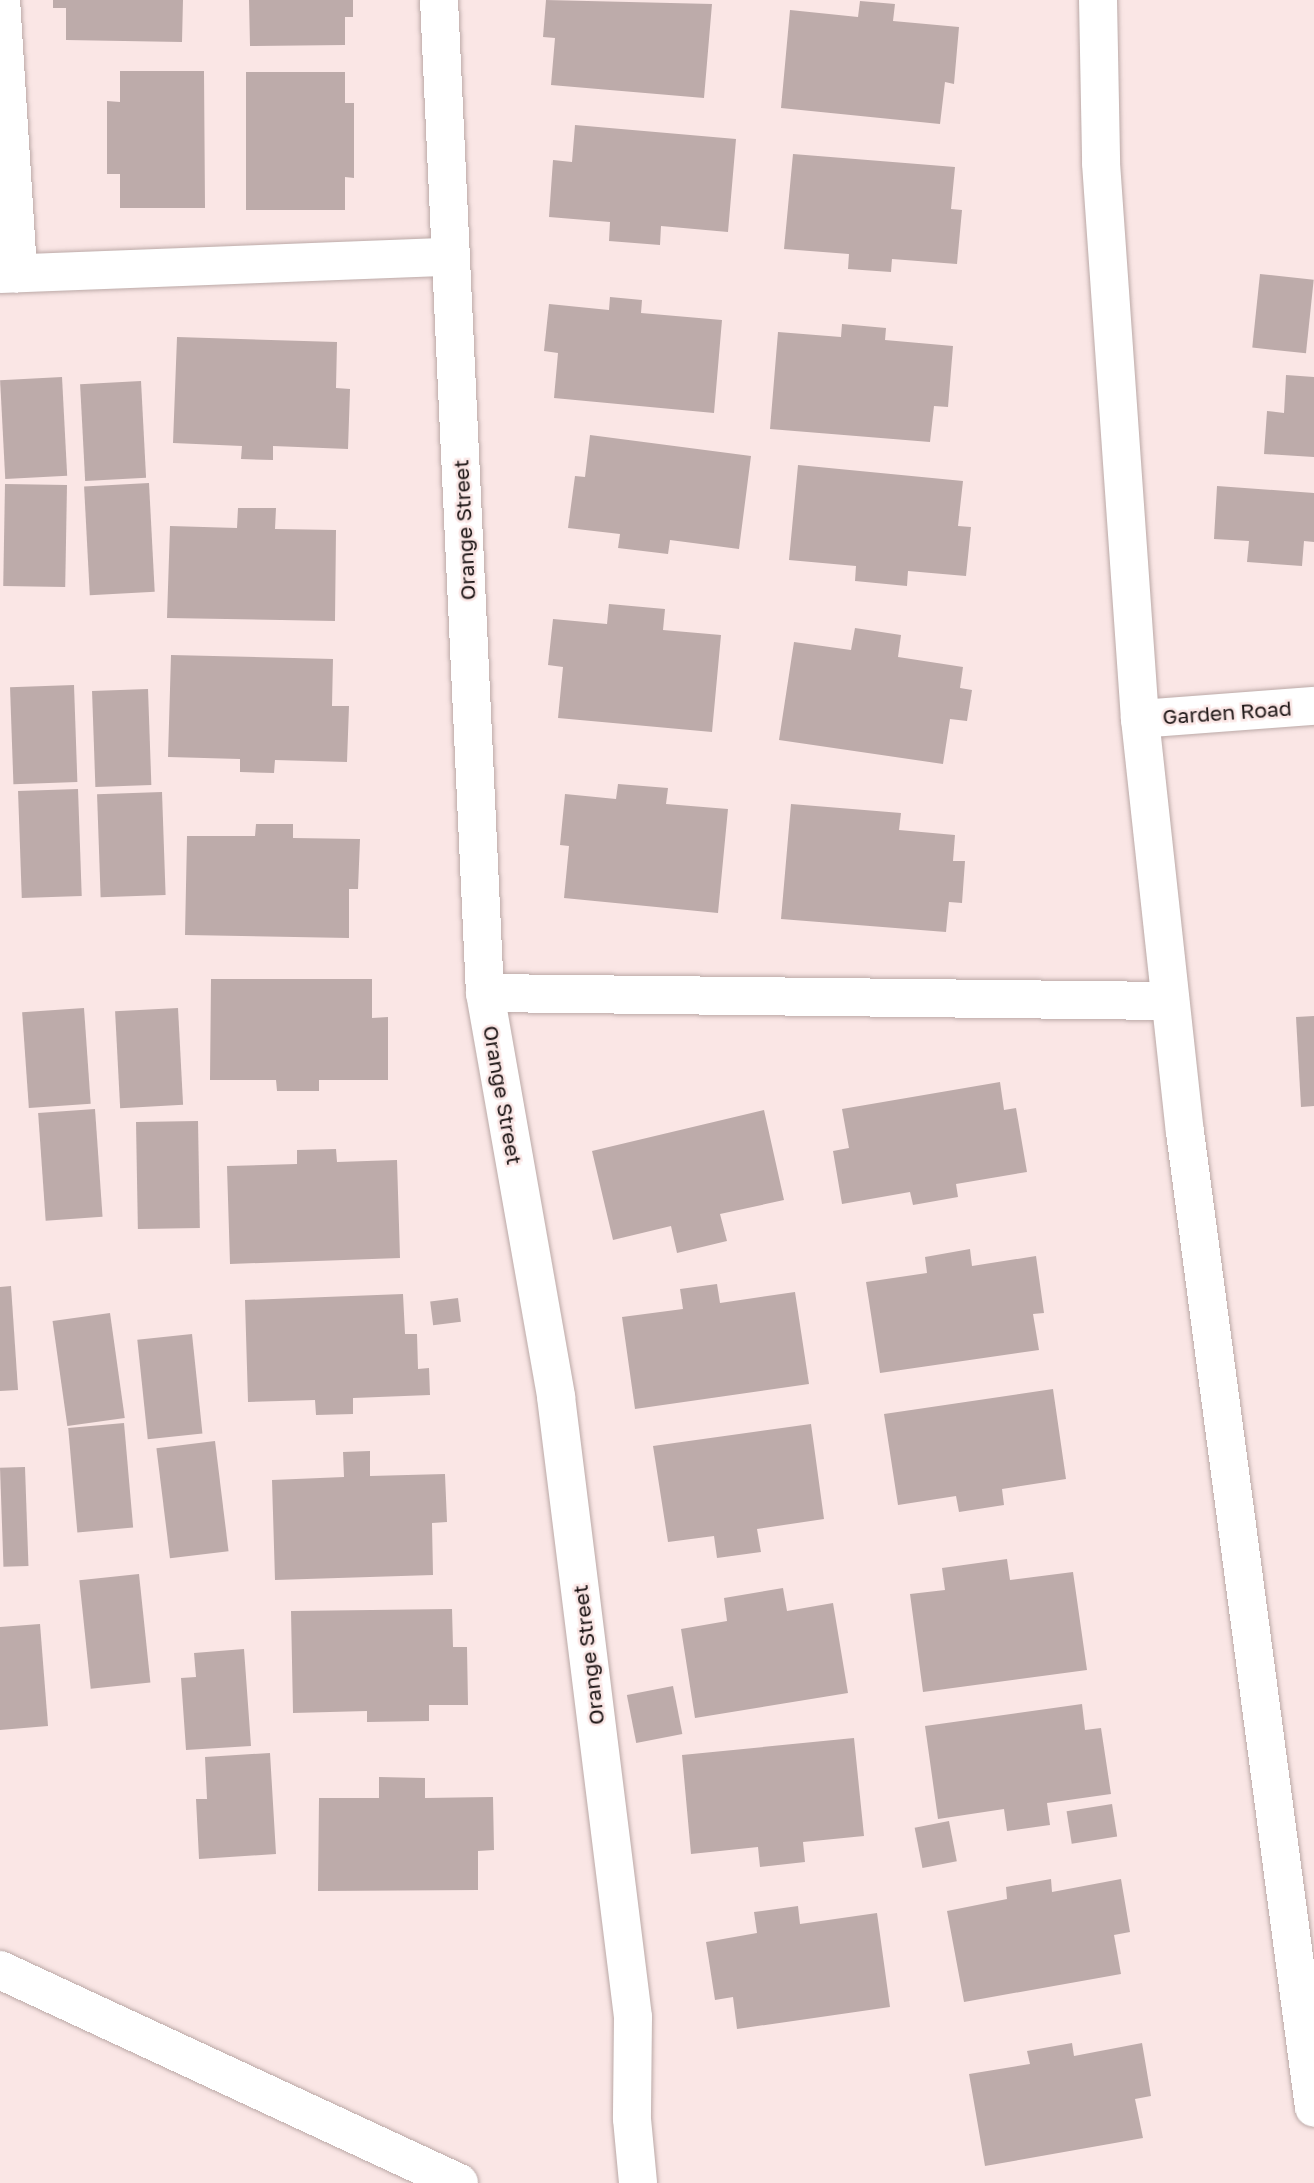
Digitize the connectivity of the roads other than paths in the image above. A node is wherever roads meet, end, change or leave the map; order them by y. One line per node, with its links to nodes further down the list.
1 (1, 0): 5 (street)
2 (439, 0): 4 (street, Orange Street)
3 (1098, 0): 7 (street)
4 (449, 257): 5 (street); 8 (street, Orange Street)
5 (9, 274)
6 (1314, 706): 7 (street, Garden Road)
7 (1140, 719): 9 (street)
8 (485, 993): 9 (street); 13 (street, Orange Street)
9 (1169, 1001): 11 (street)
10 (0, 1970): 12 (street)
11 (1314, 2108)
12 (459, 2183)
13 (638, 2183)

